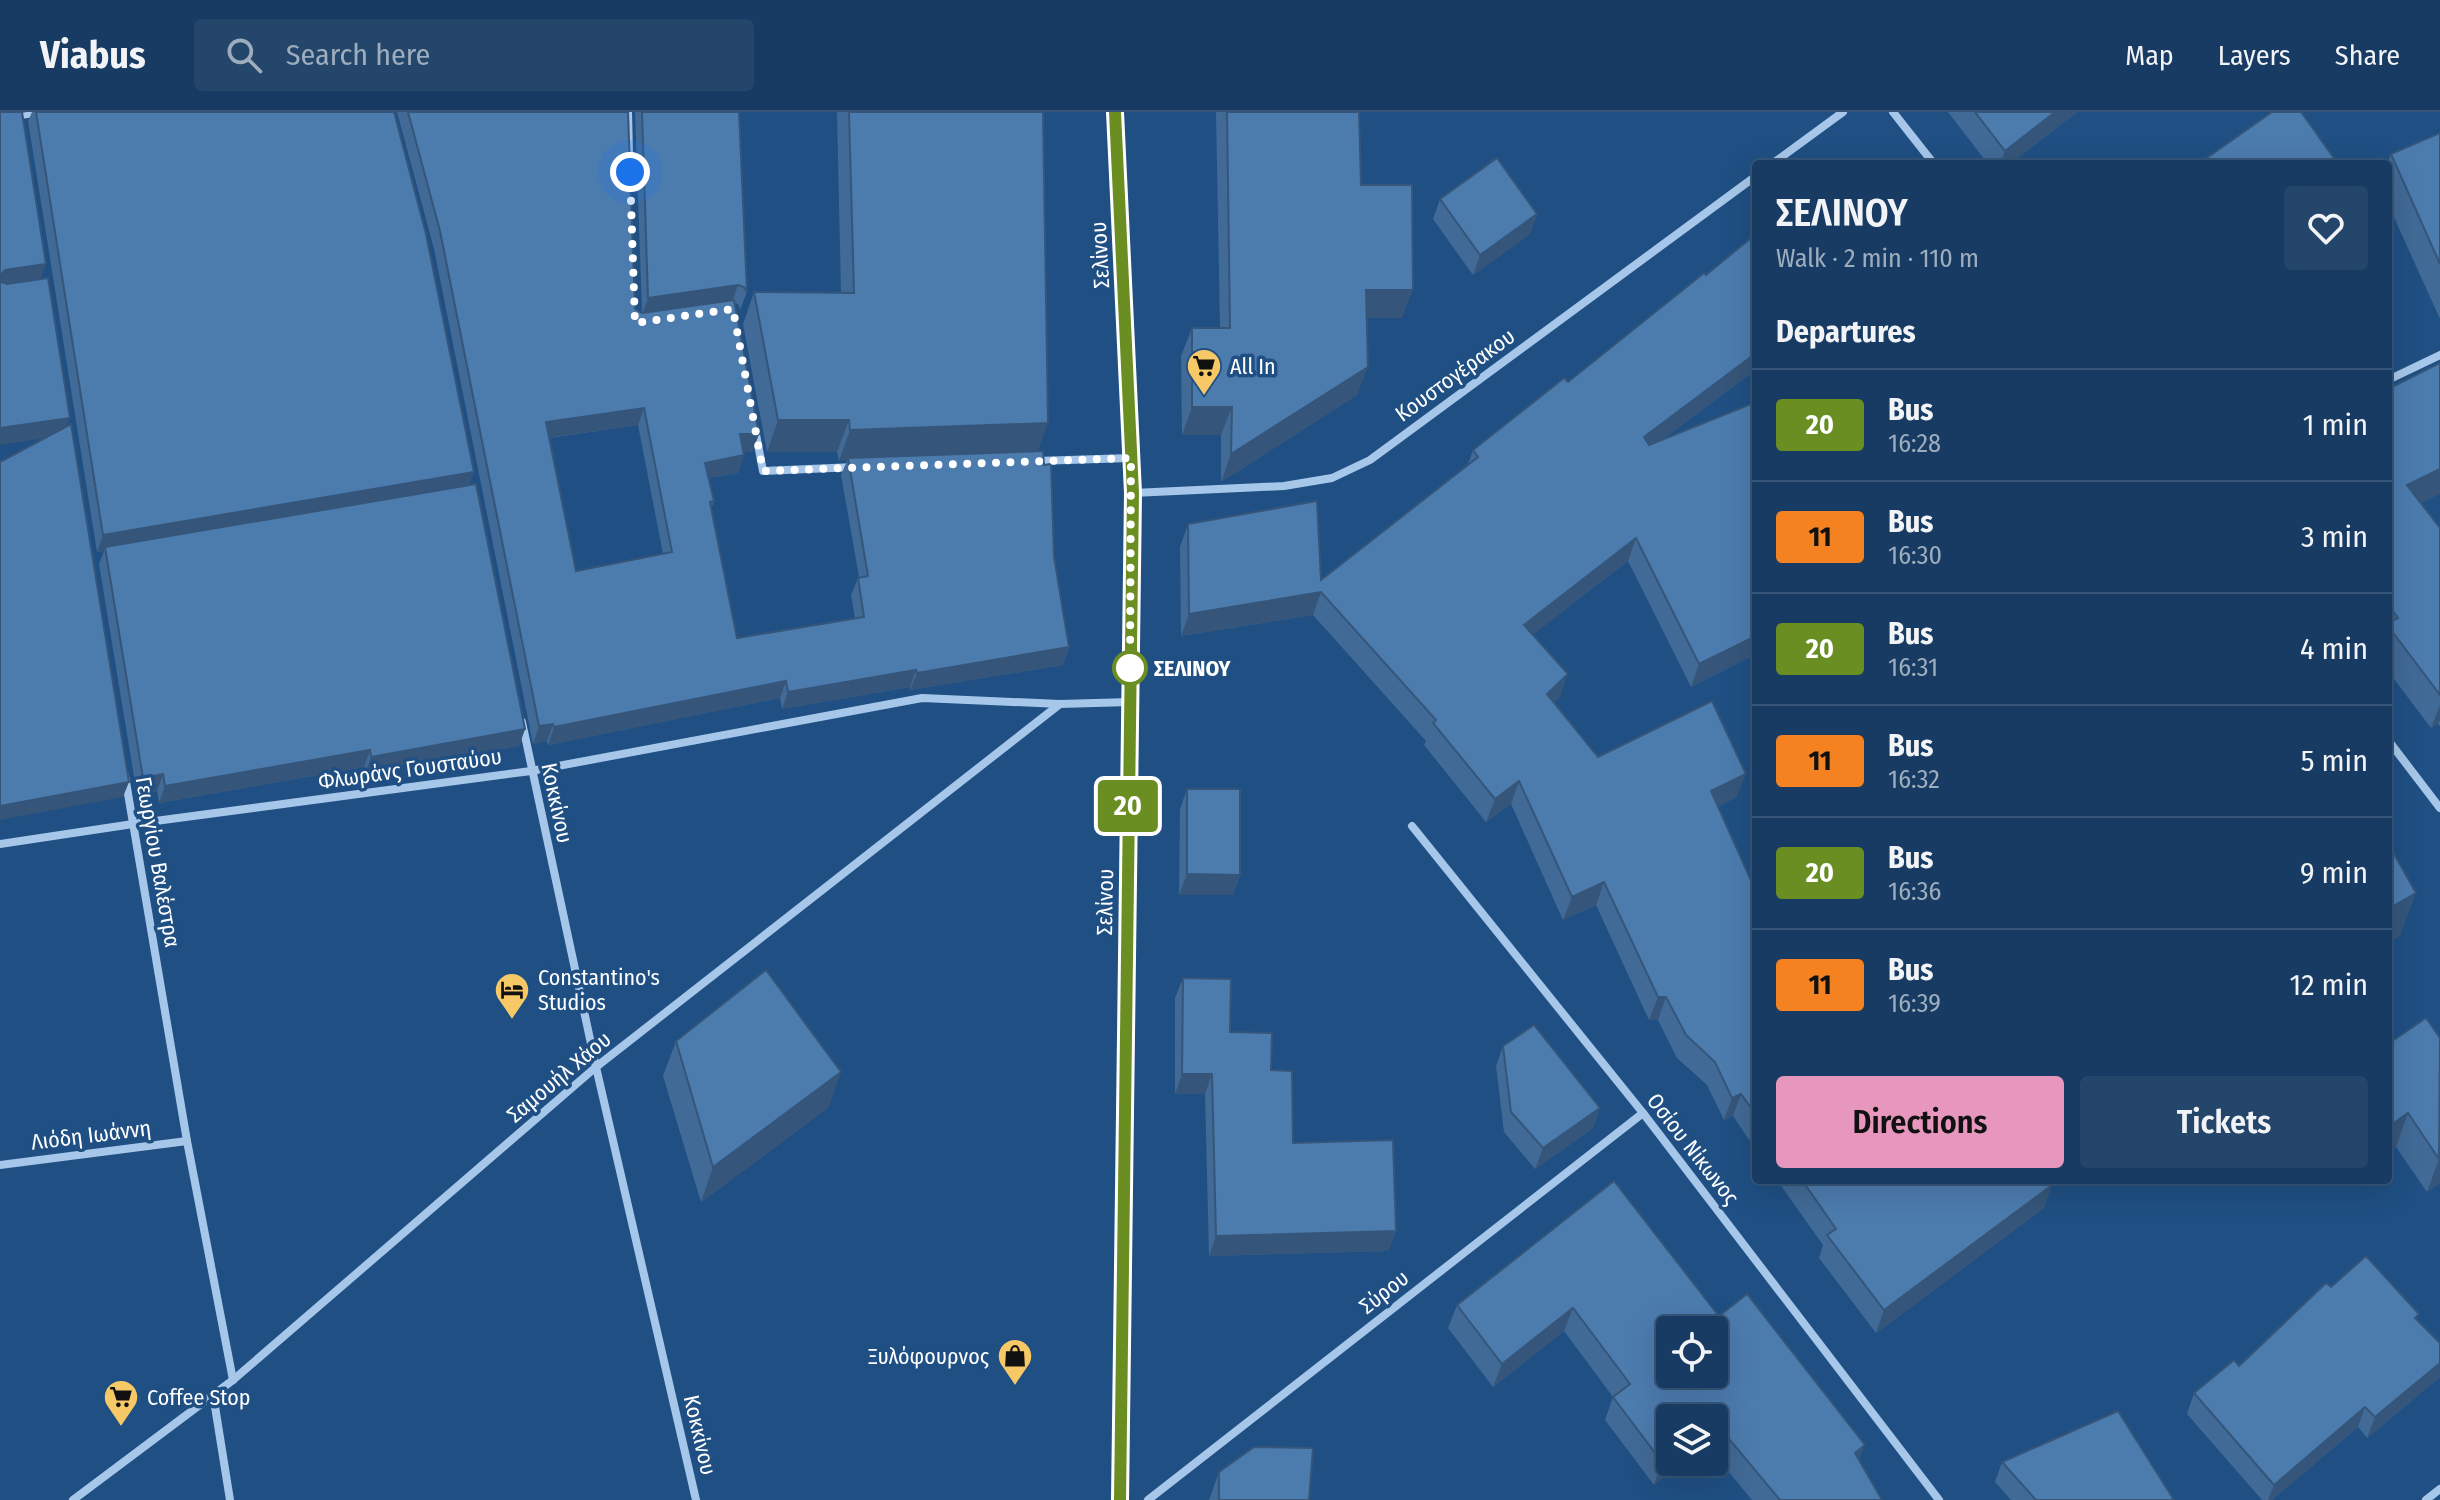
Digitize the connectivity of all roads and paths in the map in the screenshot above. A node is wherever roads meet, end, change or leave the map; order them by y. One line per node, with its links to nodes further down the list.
1 (46, 112): 6 (lane)
2 (628, 112): 8 (street)
3 (1115, 112): 15 (street, Σελίνου)
4 (1843, 112): 9 (street)
5 (1893, 112): 10 (street)
6 (20, 114): 7 (street)
7 (23, 131)
8 (630, 157)
9 (1777, 160)
10 (1931, 160)
11 (1752, 179): 18 (street, Κουστογέρακου)
12 (2440, 355): 13 (street)
13 (2392, 378)
14 (752, 412): 17 (street)
15 (1131, 458): 16 (street); 18 (street, Σελίνου)
16 (1024, 461)
17 (870, 467)
18 (1133, 493): 19 (street, Σελίνου)
19 (1130, 702): 20 (street); 39 (street, Σελίνου)
20 (1060, 704): 24 (street, Φλωράνς Γουσταύου); 29 (street, Σαμουήλ Χάου)
21 (519, 709): 24 (street, Κοκκίνου)
22 (2392, 745): 25 (street)
23 (123, 761): 26 (street, Γεωργίου Βαλέστρα)
24 (531, 771): 26 (street, Φλωράνς Γουσταύου); 29 (street, Κοκκίνου)
25 (2440, 808)
26 (133, 824): 28 (street, Φλωράνς Γουσταύου); 31 (street, Γεωργίου Βαλέστρα)
27 (1412, 826): 30 (street, Οσίου Νίκωνος)
28 (0, 844)
29 (596, 1067): 33 (street, Σαμουήλ Χάου); 38 (street, Κοκκίνου)
30 (1643, 1113): 40 (street, Σύρου); 41 (street, Οσίου Νίκωνος)
31 (187, 1141): 32 (street, Λιόδη Ιωάννη); 33 (street, Γεωργίου Βαλέστρα)
32 (0, 1165)
33 (233, 1380): 34 (street, Σαμουήλ Χάου)
34 (213, 1394): 36 (street, Σαμουήλ Χάου); 37 (street)
35 (2440, 1489): 42 (street)
36 (73, 1500)
37 (230, 1500)
38 (696, 1500)
39 (1120, 1500)
40 (1148, 1500)
41 (1939, 1500)
42 (2426, 1500)

